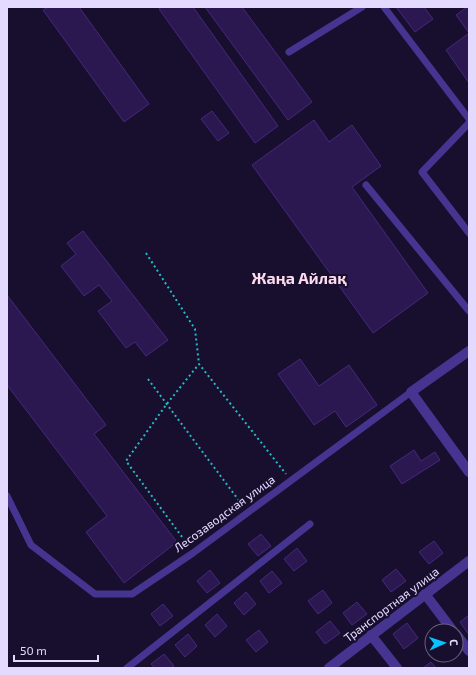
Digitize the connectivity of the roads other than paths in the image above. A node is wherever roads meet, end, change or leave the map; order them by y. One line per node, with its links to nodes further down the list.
1 (362, 7): 3 (lane)
2 (384, 7): 4 (lane)
3 (288, 52)
4 (469, 119)
5 (469, 123): 7 (lane)
6 (366, 185): 8 (lane)
7 (469, 233)
8 (469, 311)
9 (469, 351): 10 (street, Лесозаводская улица)
10 (411, 392): 11 (street); 12 (lane, Лесозаводская улица)
11 (469, 472)
12 (7, 496)
13 (310, 524): 18 (lane)
14 (469, 561): 15 (street, Транспортная улица)
15 (425, 594): 16 (street); 17 (street, Транспортная улица)
16 (447, 623)
17 (371, 635): 19 (street, Транспортная улица); 20 (street)
18 (127, 668)
19 (329, 668)
20 (397, 668)

